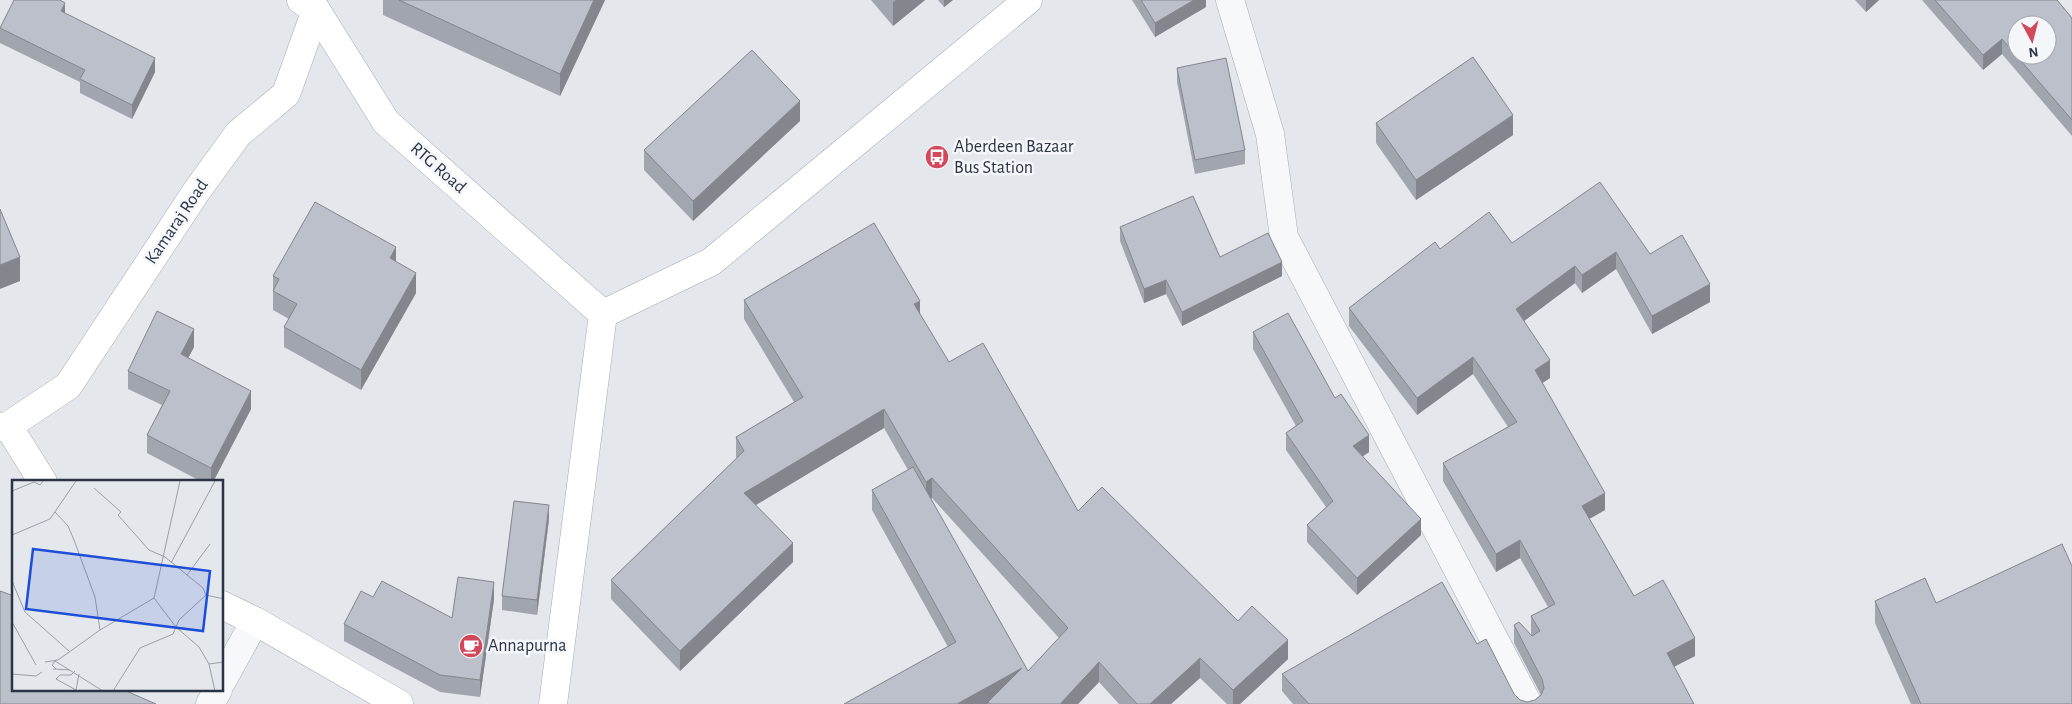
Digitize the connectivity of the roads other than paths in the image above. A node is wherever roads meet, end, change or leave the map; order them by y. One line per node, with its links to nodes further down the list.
1 (1028, 0): 4 (main road)
2 (1230, 0): 14 (street)
3 (312, 3): 4 (main road, RTG Road); 5 (main road, Kamaraj Road)
4 (603, 314): 13 (main road)
5 (4, 426): 6 (main road)
6 (42, 480)
7 (224, 606): 8 (main road)
8 (255, 621): 9 (street); 12 (main road)
9 (224, 677)
10 (217, 692): 11 (street)
11 (210, 704)
12 (399, 704)
13 (553, 704)
14 (1528, 704)

